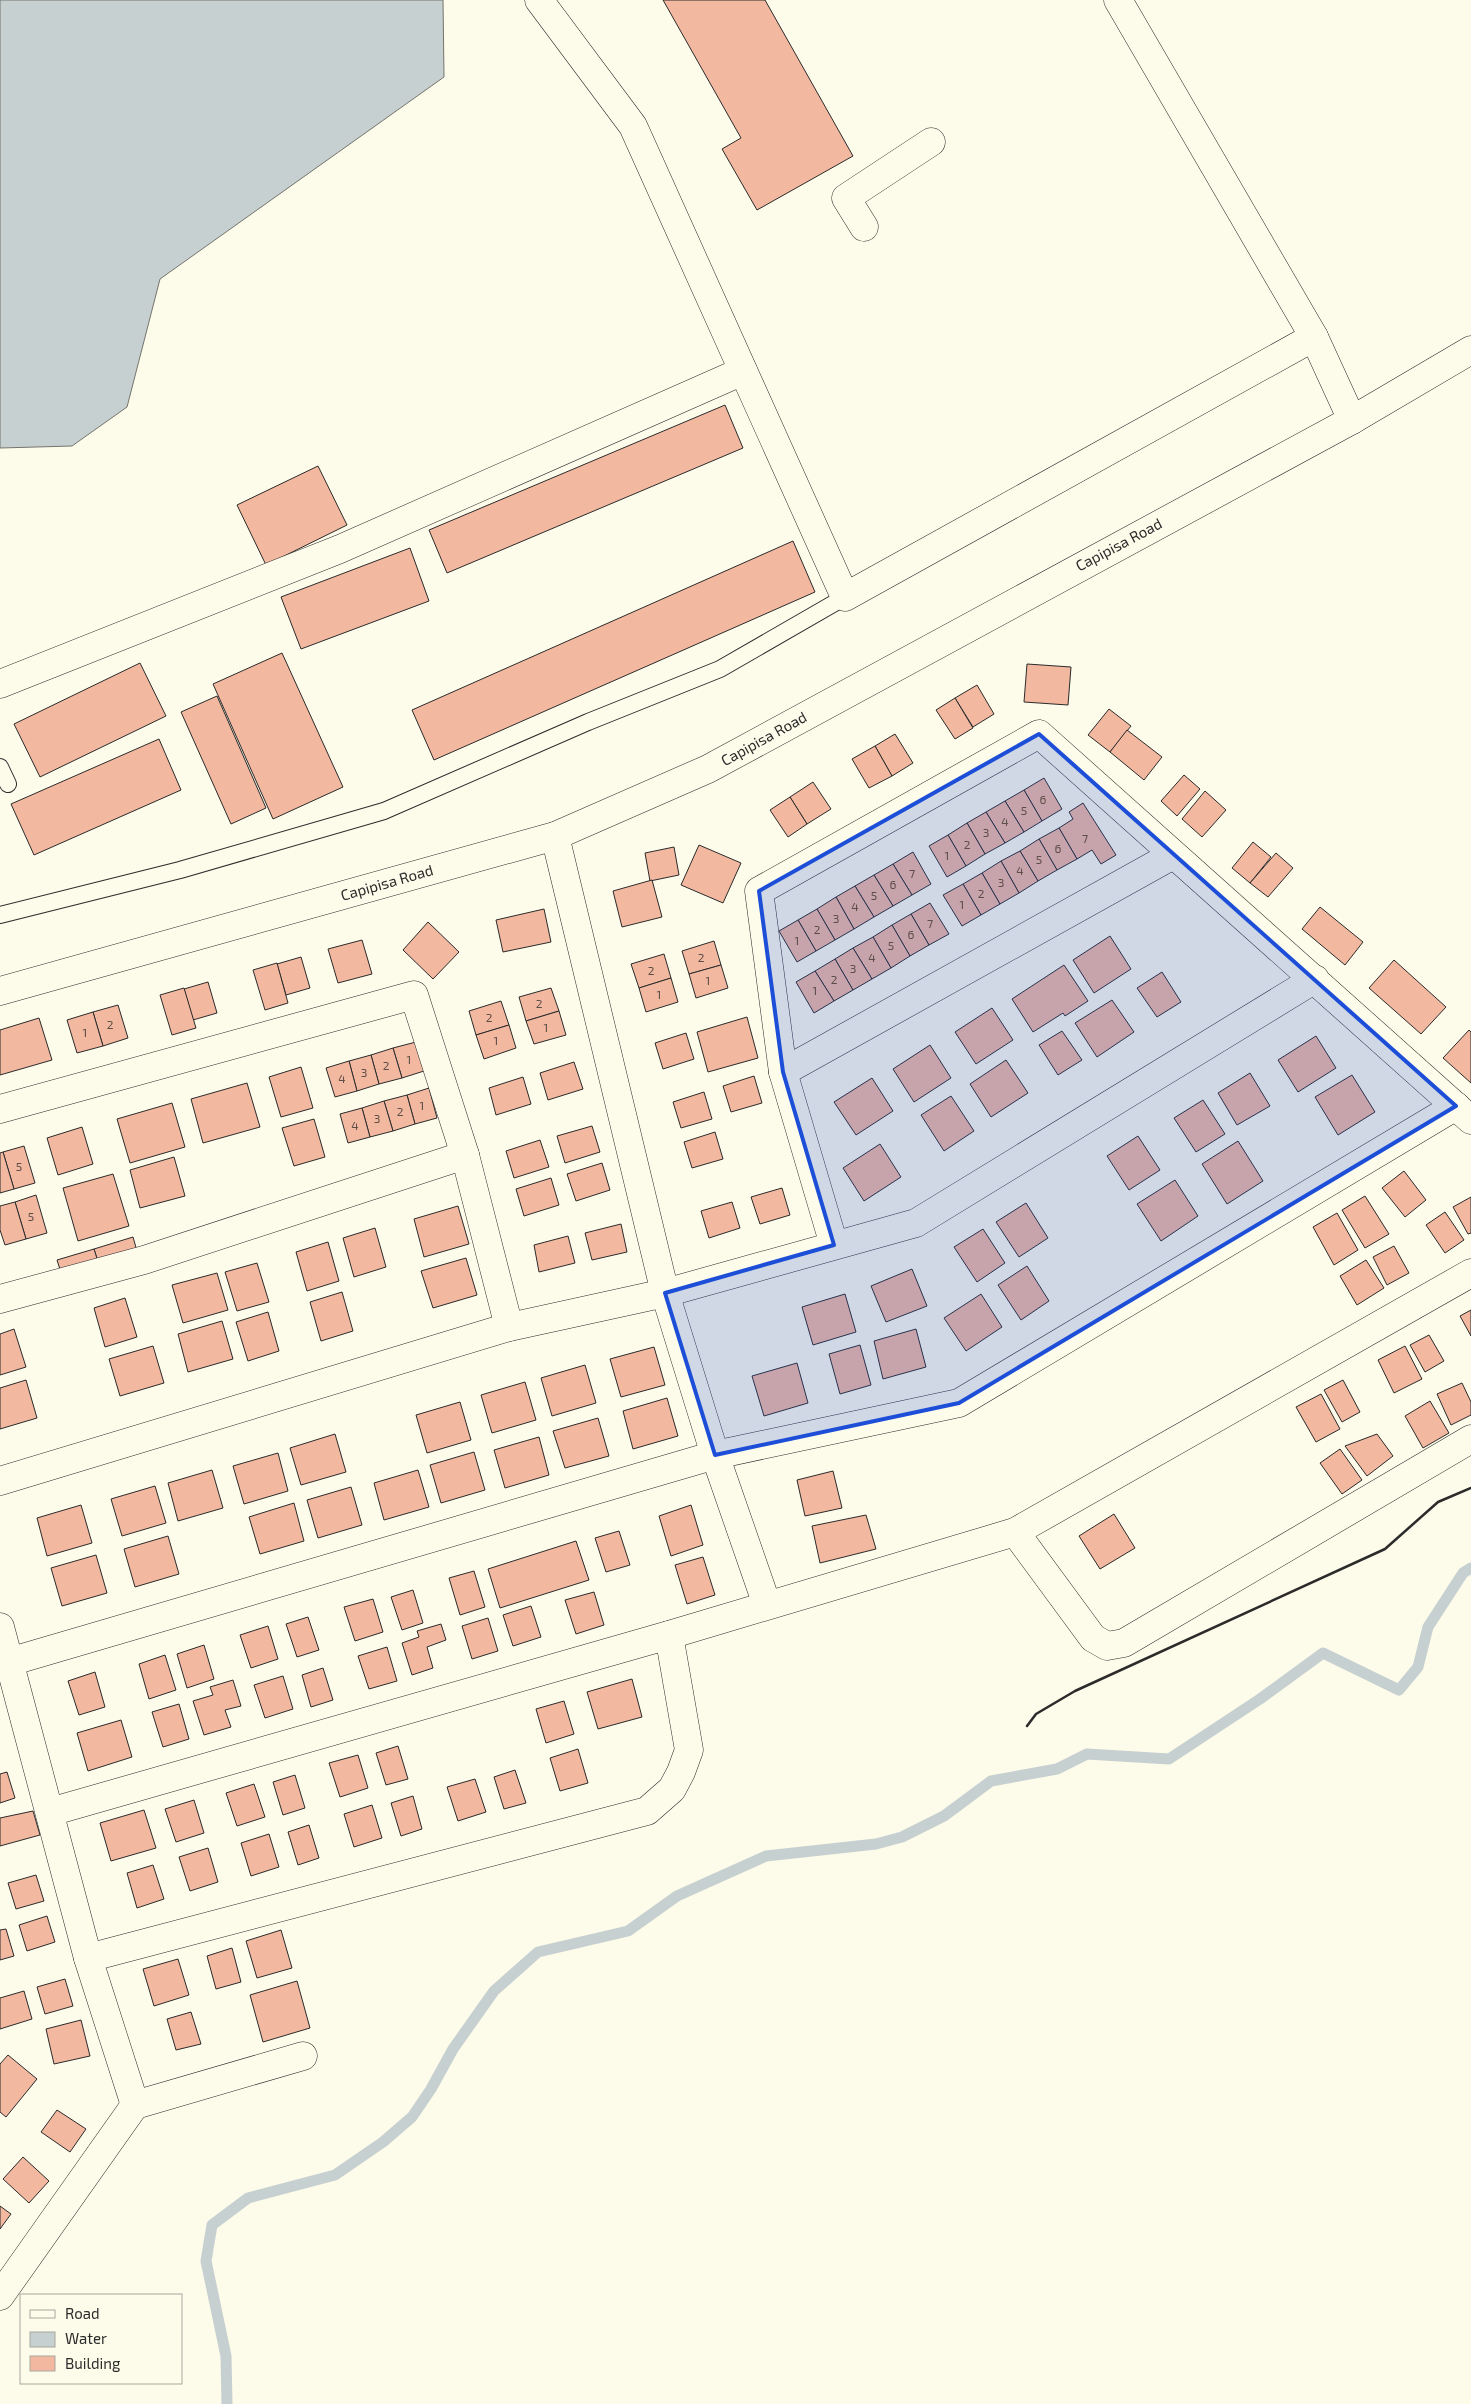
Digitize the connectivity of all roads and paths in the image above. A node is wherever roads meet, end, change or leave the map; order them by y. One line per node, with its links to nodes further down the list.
1 (539, 0): 7 (street)
2 (1118, 0): 5 (street)
3 (930, 142): 4 (street)
4 (864, 227)
5 (1314, 337): 8 (street); 9 (street)
6 (1471, 350): 8 (street, Capipisa Road)
7 (743, 371): 9 (street); 10 (street)
8 (1352, 420): 13 (street, Capipisa Road)
9 (845, 596): 15 (lane)
10 (0, 684)
11 (0, 766): 12 (lane)
12 (8, 784)
13 (555, 836): 17 (street, Capipisa Road); 24 (street)
14 (1173, 855): 16 (street); 18 (street); 18 (street)
15 (0, 915)
16 (1315, 979): 20 (street); 22 (street)
17 (0, 991)
18 (782, 1072): 22 (street)
19 (0, 1109): 21 (street)
20 (1464, 1113): 28 (street)
21 (465, 1155): 25 (street); 26 (street)
22 (834, 1245): 24 (street)
23 (1471, 1273): 30 (street)
24 (665, 1293): 26 (street); 28 (street)
25 (0, 1299)
26 (509, 1327): 29 (street)
27 (1471, 1439): 30 (street)
28 (715, 1455): 31 (street); 34 (street)
29 (0, 1480)
30 (1015, 1532): 31 (street)
31 (767, 1605): 33 (street)
32 (0, 1627): 34 (street)
33 (669, 1635): 35 (street); 36 (street)
34 (9, 1662): 35 (street)
35 (50, 1812): 36 (street)
36 (88, 1958): 38 (street)
37 (303, 2056): 38 (street)
38 (135, 2105): 39 (street)
39 (0, 2296)

